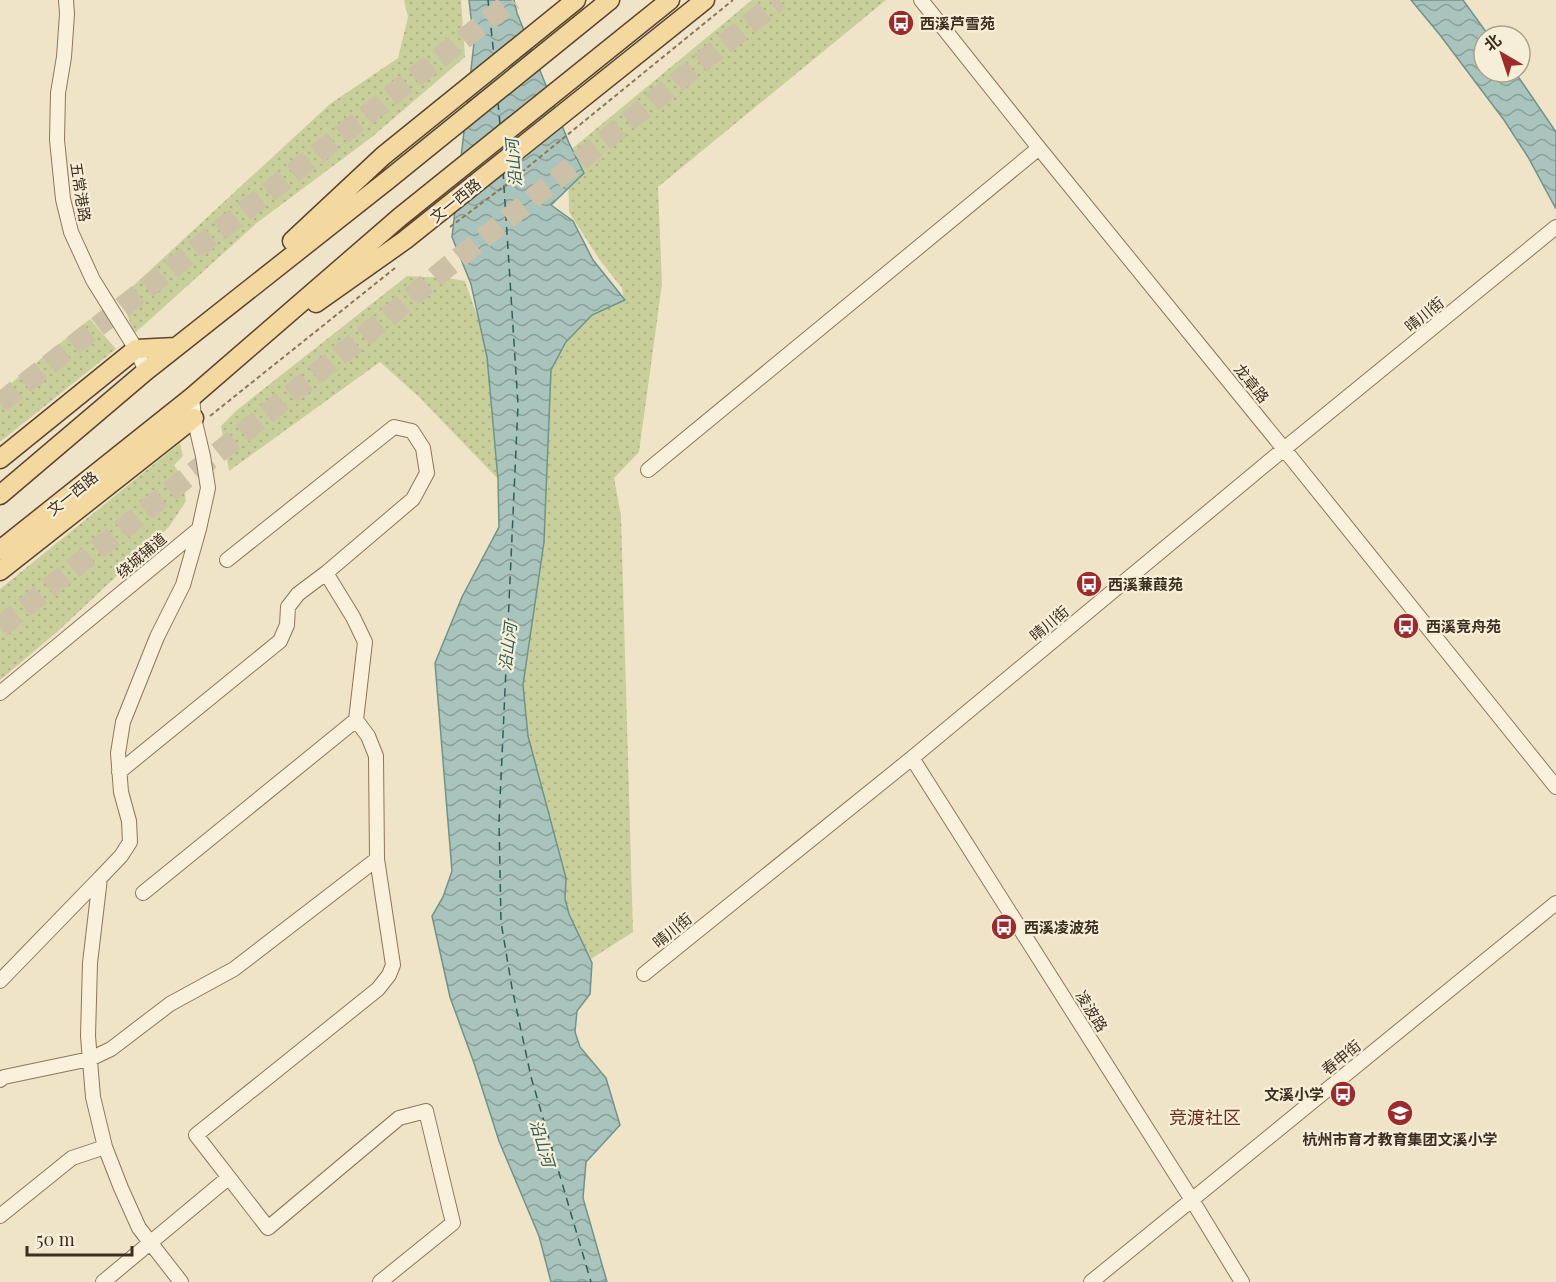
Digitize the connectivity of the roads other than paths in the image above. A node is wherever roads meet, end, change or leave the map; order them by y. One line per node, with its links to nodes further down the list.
1 (66, 0): 12 (street, 五常港路)
2 (576, 0): 9 (main road)
3 (610, 0): 9 (main road)
4 (670, 0): 10 (main road, 文一西路)
5 (921, 0): 7 (street, 龙章路)
6 (701, 3): 10 (main road, 文一西路)
7 (1039, 148): 16 (street, 龙章路); 18 (street)
8 (1556, 227): 16 (street, 晴川街)
9 (258, 282): 11 (main road)
10 (282, 320): 14 (main road, 文一西路)
11 (176, 347): 12 (main road); 13 (main road)
12 (136, 349): 13 (street, 五常港路); 17 (main road)
13 (146, 371): 19 (main road)
14 (192, 397): 15 (street); 22 (main road, 文一西路)
15 (195, 422): 20 (street); 22 (main road)
16 (1284, 448): 26 (street, 晴川街); 28 (street, 龙章路)
17 (0, 459)
18 (648, 470)
19 (0, 495)
20 (199, 529): 24 (street, 绕城辅道); 27 (street)
21 (227, 560): 23 (street)
22 (1, 564)
23 (326, 573): 25 (street); 27 (street)
24 (0, 693)
25 (356, 720): 29 (street); 31 (street)
26 (912, 758): 33 (street, 晴川街); 39 (street, 凌波路)
27 (119, 772): 30 (street)
28 (1556, 787)
29 (377, 859): 35 (street); 38 (street)
30 (100, 878): 34 (street); 35 (street)
31 (143, 893)
32 (1556, 903): 39 (street, 春申街)
33 (644, 974)
34 (0, 981)
35 (90, 1059): 36 (street); 37 (street)
36 (0, 1080)
37 (105, 1147): 40 (street); 41 (street)
38 (228, 1178): 41 (street); 44 (street)
39 (1192, 1200): 45 (street, 春申街); 46 (street, 凌波路)
40 (0, 1216)
41 (151, 1244): 42 (street); 43 (street)
42 (103, 1282)
43 (181, 1282)
44 (380, 1282)
45 (1091, 1282)
46 (1242, 1282)

